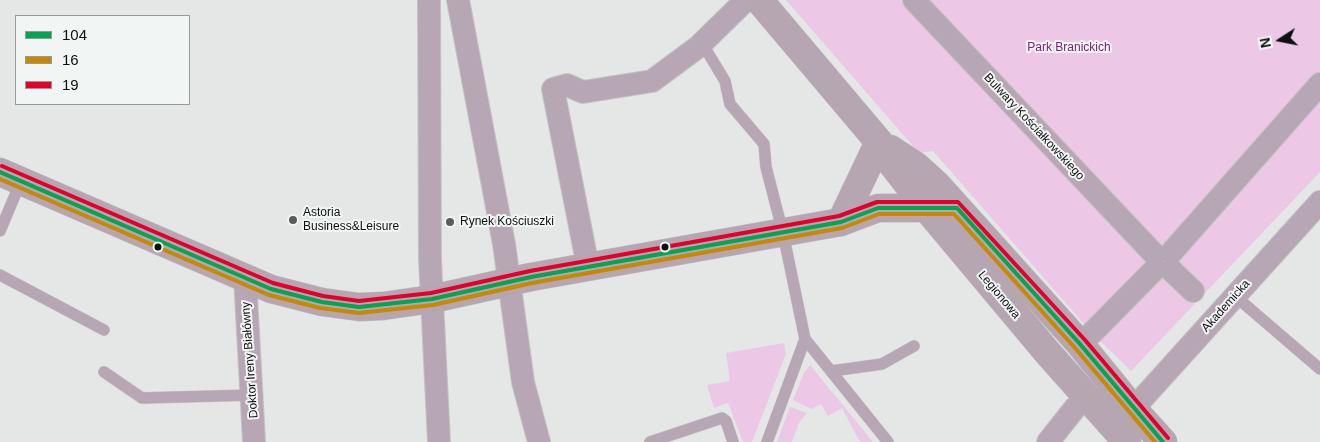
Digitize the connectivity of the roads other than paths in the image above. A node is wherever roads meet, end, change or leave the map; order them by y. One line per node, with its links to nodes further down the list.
1 (429, 0): 23 (street)
2 (458, 0): 20 (street)
3 (746, 0): 6 (street)
4 (759, 0): 8 (street, Legionowa)
5 (914, 0): 16 (street, Bulwary Kościałkowskiego)
6 (698, 47): 15 (lane); 17 (street)
7 (1320, 84): 16 (street)
8 (879, 142): 11 (street, Legionowa); 12 (street, Legionowa); 13 (street)
9 (10, 177): 14 (lane); 19 (street)
10 (1320, 202): 22 (street, Akademicka)
11 (957, 208): 12 (street); 33 (street, Legionowa)
12 (928, 210): 13 (street); 42 (street, Legionowa)
13 (840, 222): 15 (street)
14 (0, 232)
15 (784, 233): 17 (street); 26 (lane)
16 (1163, 262): 21 (street, Bulwary Kościałkowskiego); 25 (street)
17 (588, 267): 20 (street)
18 (0, 275): 24 (lane)
19 (245, 277): 23 (street); 31 (street, Doktor Ireny Białówny)
20 (510, 282): 23 (street); 36 (street)
21 (1193, 291)
22 (1235, 296): 28 (lane); 33 (street, Akademicka)
23 (432, 299): 35 (street)
24 (104, 330)
25 (1092, 333)
26 (805, 339): 29 (lane); 39 (lane)
27 (914, 346): 29 (lane)
28 (1320, 369)
29 (832, 371): 40 (lane)
30 (104, 372): 31 (lane)
31 (253, 395): 34 (street, Doktor Ireny Białówny)
32 (1075, 408): 41 (street)
33 (1133, 410): 43 (street, Legionowa)
34 (254, 442)
35 (439, 442)
36 (539, 442)
37 (650, 442): 38 (lane)
38 (733, 442)
39 (767, 442)
40 (888, 442)
41 (1048, 442)
42 (1127, 442)
43 (1163, 442)

